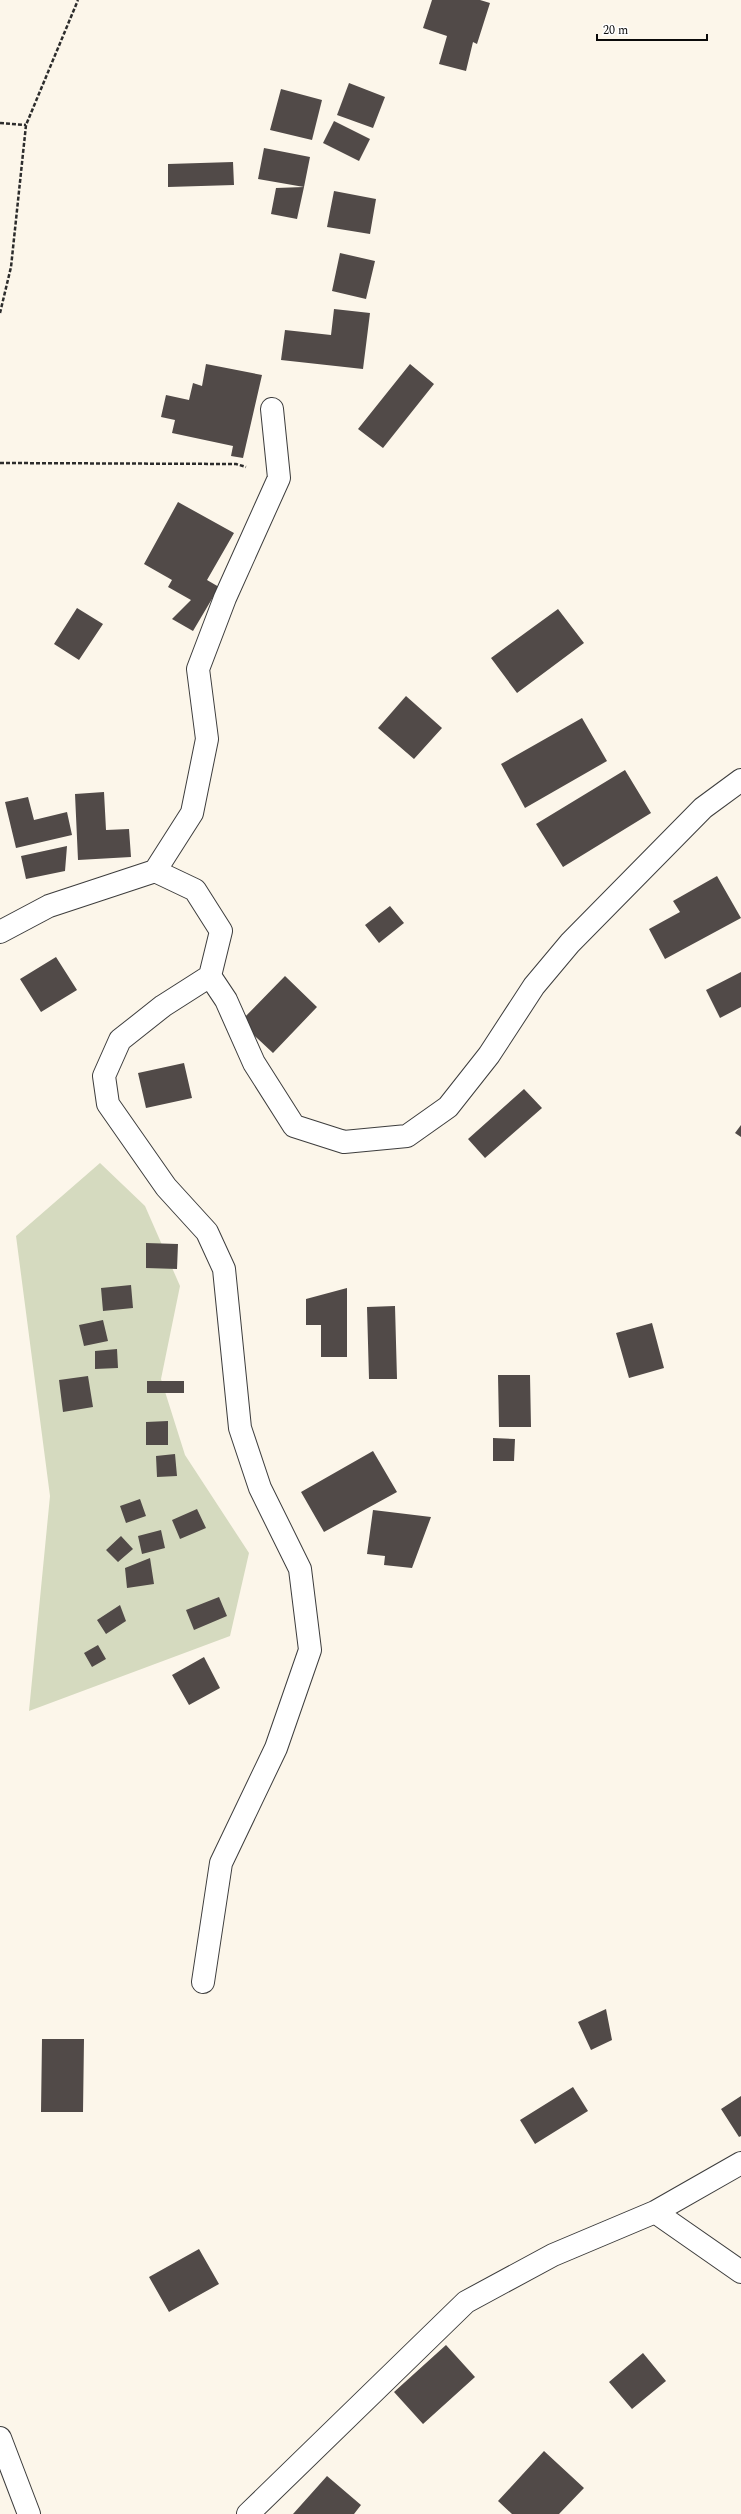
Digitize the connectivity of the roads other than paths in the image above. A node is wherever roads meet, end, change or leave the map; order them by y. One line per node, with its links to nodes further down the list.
1 (272, 409): 3 (street)
2 (741, 780): 5 (street)
3 (155, 871): 4 (street); 5 (street)
4 (0, 932)
5 (210, 976): 6 (street)
6 (203, 1982)
7 (741, 2164): 8 (street)
8 (655, 2212): 9 (street); 12 (street)
9 (741, 2272)
10 (0, 2438): 11 (street)
11 (29, 2514)
12 (248, 2514)

